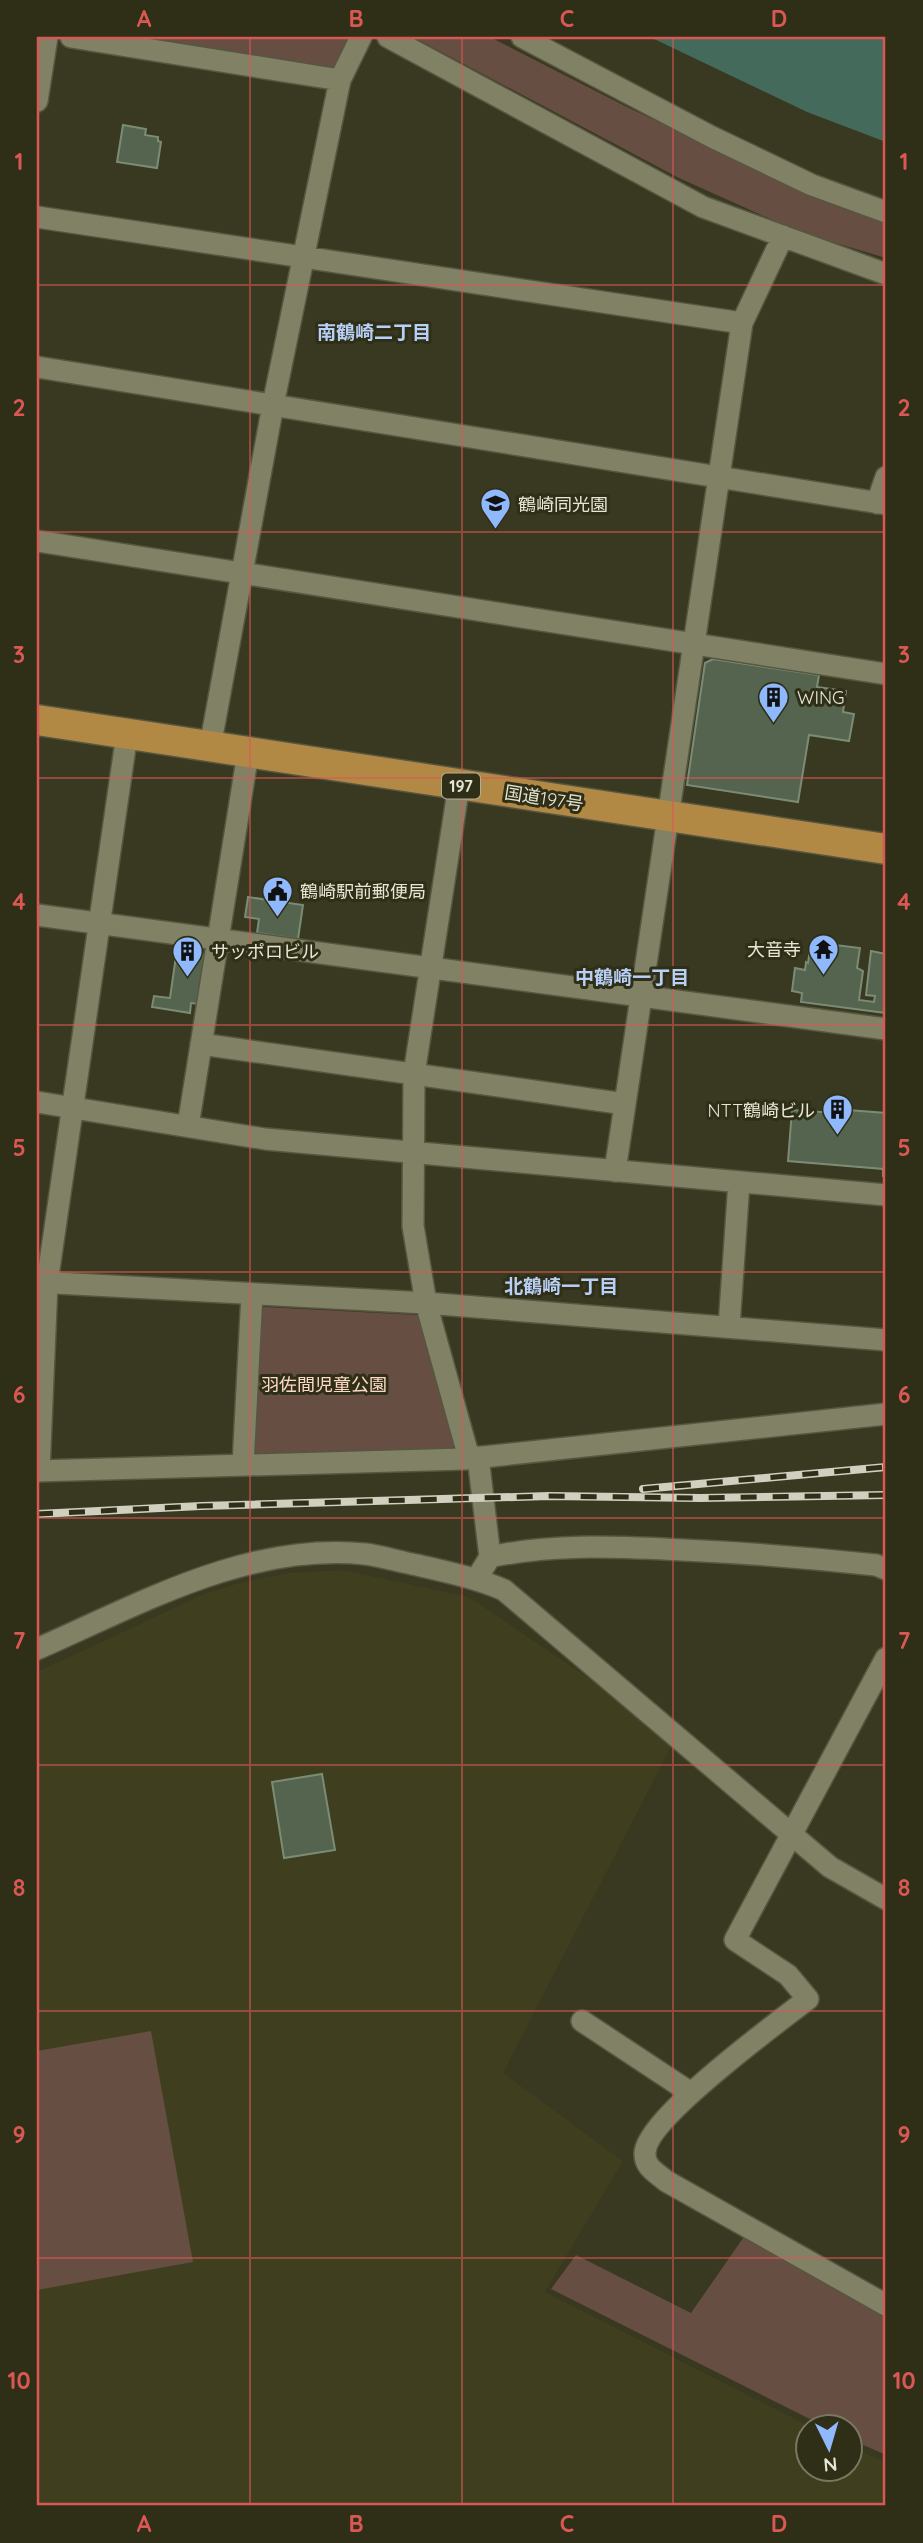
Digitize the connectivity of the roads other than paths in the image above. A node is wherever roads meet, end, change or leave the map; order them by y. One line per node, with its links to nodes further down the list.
1 (47, 37): 7 (street)
2 (71, 37): 6 (street)
3 (361, 37): 6 (street)
4 (388, 37): 10 (street)
5 (523, 37): 8 (street)
6 (340, 80): 11 (street)
7 (37, 101)
8 (886, 212)
9 (37, 217): 11 (street)
10 (783, 236): 12 (street); 13 (street)
11 (303, 256): 13 (street); 15 (street)
12 (886, 274)
13 (742, 323): 16 (street)
14 (37, 367): 15 (street)
15 (273, 405): 16 (street); 20 (street)
16 (719, 477): 18 (street); 21 (street)
17 (886, 477): 18 (street)
18 (881, 503)
19 (37, 541): 20 (street)
20 (243, 573): 21 (street); 25 (street)
21 (694, 643): 22 (street); 28 (street)
22 (886, 674)
23 (37, 720): 24 (highway, 国道197号 / 197)
24 (127, 734): 25 (highway, 国道197号 / 197); 31 (street)
25 (210, 747): 26 (highway, 国道197号 / 197)
26 (248, 753): 27 (highway, 国道197号 / 197); 32 (street)
27 (459, 785): 28 (highway, 国道197号 / 197); 33 (street)
28 (668, 816): 29 (highway, 国道197号 / 197); 34 (street)
29 (886, 849)
30 (37, 915): 31 (street)
31 (100, 922): 32 (street); 40 (street)
32 (218, 939): 33 (street); 36 (street)
33 (430, 967): 34 (street); 37 (street)
34 (641, 996): 35 (street); 39 (street)
35 (886, 1030)
36 (201, 1044): 37 (street); 41 (street)
37 (414, 1074): 39 (street); 42 (street)
38 (37, 1102): 40 (street)
39 (625, 1104): 43 (street)
40 (73, 1107): 41 (street); 46 (street)
41 (188, 1126): 42 (street)
42 (413, 1152): 43 (street); 48 (street)
43 (615, 1171): 44 (street)
44 (739, 1182): 45 (street); 49 (street)
45 (886, 1195)
46 (42, 1282): 47 (street); 54 (street)
47 (252, 1294): 48 (street); 53 (street)
48 (426, 1303): 49 (street); 52 (street)
49 (729, 1327): 50 (street)
50 (886, 1340)
51 (886, 1414): 52 (street)
52 (474, 1458): 53 (street); 55 (street)
53 (243, 1465): 54 (street)
54 (38, 1471)
55 (490, 1557): 56 (street); 57 (street)
56 (886, 1569)
57 (477, 1578): 58 (street); 60 (street)
58 (37, 1650)
59 (886, 1658): 60 (street)
60 (793, 1835): 61 (street); 63 (street)
61 (886, 1899)
62 (582, 2021): 63 (street)
63 (691, 2093): 64 (street)
64 (886, 2305)

